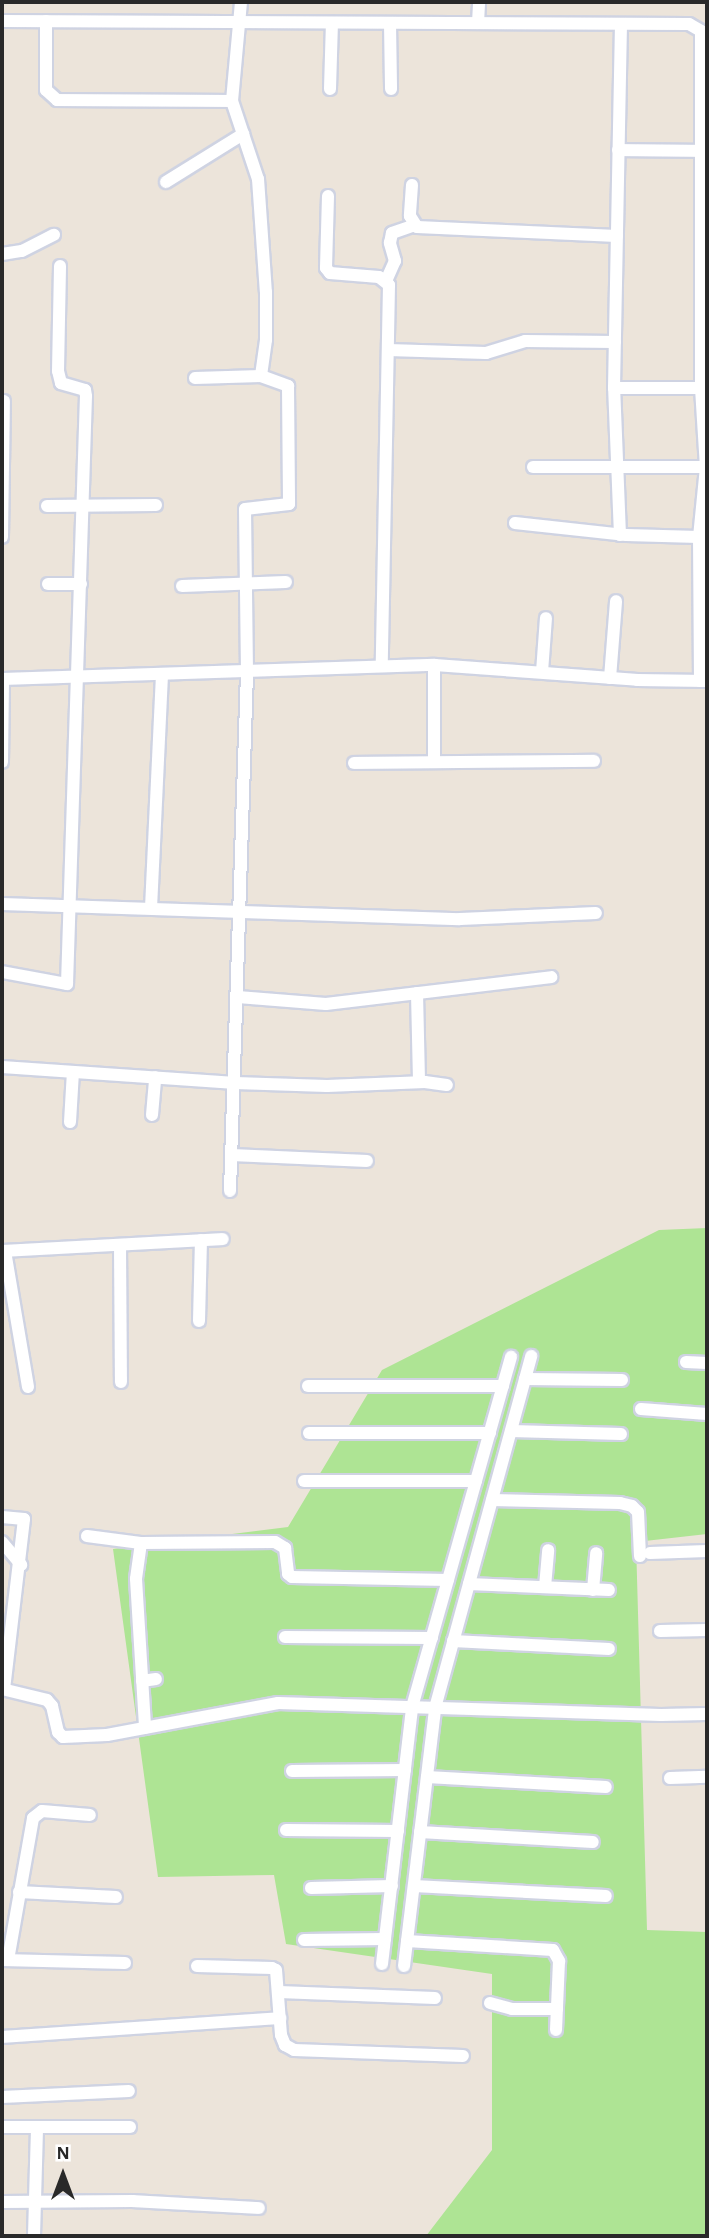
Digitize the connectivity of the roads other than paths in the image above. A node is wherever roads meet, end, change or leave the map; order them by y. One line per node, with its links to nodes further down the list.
1 (241, 2): 5 (street)
2 (479, 2): 8 (street)
3 (2, 21): 4 (street)
4 (46, 21): 5 (street); 12 (street)
5 (239, 22): 6 (street); 12 (street)
6 (332, 23): 7 (street); 10 (street)
7 (390, 23): 8 (street); 11 (street)
8 (478, 23): 9 (street)
9 (621, 24): 14 (street); 15 (street)
10 (330, 89)
11 (391, 89)
12 (232, 101): 13 (street)
13 (243, 134): 16 (street); 27 (street)
14 (618, 150): 15 (street); 21 (street)
15 (704, 151): 30 (street)
16 (166, 182)
17 (412, 185): 19 (street)
18 (328, 196): 24 (street)
19 (415, 225): 21 (street); 24 (street)
20 (54, 235): 22 (street)
21 (617, 236): 25 (street)
22 (2, 254)
23 (60, 266): 37 (street)
24 (386, 281): 26 (street)
25 (615, 342): 26 (street); 29 (street)
26 (388, 349): 50 (street)
27 (261, 376): 28 (street); 43 (street)
28 (195, 378)
29 (614, 388): 30 (street); 34 (street)
30 (704, 388): 33 (street)
31 (4, 401): 40 (street)
32 (533, 467): 34 (street)
33 (707, 467): 34 (street); 41 (street)
34 (617, 468): 39 (street)
35 (156, 505): 37 (street)
36 (47, 506): 37 (street)
37 (85, 506): 45 (street)
38 (515, 523): 39 (street)
39 (620, 535): 41 (street)
40 (2, 537)
41 (699, 537): 48 (street)
42 (286, 582): 43 (street)
43 (248, 583): 46 (street); 53 (street)
44 (48, 584): 45 (street)
45 (81, 584): 55 (street)
46 (182, 586)
47 (616, 601): 56 (street)
48 (704, 604): 58 (street)
49 (546, 618): 52 (street)
50 (382, 666): 51 (street); 53 (street)
51 (434, 666): 52 (street); 59 (street)
52 (542, 672): 56 (street)
53 (247, 673): 54 (street); 66 (street)
54 (162, 674): 55 (street); 65 (street)
55 (76, 678): 57 (street); 64 (street)
56 (610, 678): 58 (street)
57 (2, 679): 61 (street)
58 (704, 681)
59 (434, 760): 60 (street); 62 (street)
60 (594, 761)
61 (2, 762)
62 (354, 763)
63 (2, 904): 64 (street)
64 (69, 906): 65 (street); 68 (street)
65 (151, 908): 66 (street)
66 (241, 910): 67 (street); 71 (street)
67 (596, 913)
68 (2, 972)
69 (551, 977): 70 (street)
70 (417, 993): 71 (street); 75 (street)
71 (238, 997): 76 (street)
72 (2, 1067): 73 (street)
73 (73, 1072): 74 (street); 79 (street)
74 (155, 1077): 76 (street); 78 (street)
75 (419, 1082): 76 (street); 77 (street)
76 (235, 1083): 80 (street)
77 (447, 1085)
78 (152, 1115)
79 (70, 1122)
80 (232, 1155): 81 (street); 82 (street)
81 (367, 1161)
82 (230, 1191)
83 (223, 1239): 84 (street)
84 (201, 1240): 85 (street); 87 (street)
85 (120, 1246): 86 (street); 94 (street)
86 (3, 1251): 97 (street)
87 (199, 1321)
88 (531, 1356): 92 (street)
89 (511, 1357): 96 (street)
90 (686, 1362): 91 (street)
91 (707, 1363)
92 (525, 1379): 93 (street); 100 (street)
93 (622, 1380)
94 (121, 1382)
95 (308, 1386): 96 (street)
96 (503, 1386): 102 (street)
97 (27, 1387)
98 (641, 1409): 99 (street)
99 (707, 1414)
100 (511, 1431): 103 (street); 106 (street)
101 (309, 1433): 102 (street)
102 (489, 1433): 105 (street)
103 (621, 1434)
104 (304, 1481): 105 (street)
105 (476, 1481): 115 (street)
106 (492, 1500): 112 (street); 116 (street)
107 (2, 1517): 114 (street)
108 (87, 1536): 110 (street)
109 (2, 1542): 114 (street)
110 (141, 1543): 115 (street); 129 (street)
111 (548, 1550): 117 (street)
112 (707, 1551)
113 (596, 1553): 118 (street)
114 (21, 1565): 130 (street)
115 (448, 1580): 120 (street)
116 (469, 1584): 117 (street); 121 (street)
117 (545, 1587): 118 (street)
118 (593, 1590): 119 (street)
119 (608, 1590)
120 (442, 1602): 121 (street); 125 (street)
121 (464, 1602): 126 (street)
122 (707, 1630): 123 (street)
123 (660, 1631)
124 (285, 1637): 125 (street)
125 (432, 1638): 131 (street)
126 (453, 1641): 127 (street); 132 (street)
127 (608, 1649)
128 (156, 1679): 129 (street)
129 (142, 1681): 134 (street)
130 (3, 1689): 134 (street)
131 (412, 1707): 132 (street); 134 (street); 135 (street)
132 (435, 1708): 133 (street); 137 (street)
133 (707, 1714)
134 (145, 1728)
135 (405, 1770): 136 (street); 143 (street)
136 (292, 1771)
137 (427, 1777): 140 (street); 144 (street)
138 (707, 1777): 139 (street)
139 (670, 1778)
140 (606, 1787)
141 (90, 1815): 149 (street)
142 (286, 1830): 143 (street)
143 (398, 1831): 146 (street)
144 (420, 1832): 145 (street); 147 (street)
145 (593, 1842)
146 (392, 1886): 148 (street); 153 (street)
147 (414, 1886): 150 (street); 154 (street)
148 (311, 1888)
149 (19, 1892): 151 (street); 155 (street)
150 (606, 1896)
151 (116, 1897)
152 (304, 1940): 153 (street)
153 (385, 1940): 157 (street)
154 (407, 1941): 159 (street); 163 (street)
155 (5, 1960): 156 (street)
156 (125, 1963)
157 (383, 1964)
158 (197, 1965): 160 (street)
159 (404, 1965)
160 (279, 1992): 161 (street); 164 (street)
161 (435, 1998)
162 (490, 2003): 163 (street)
163 (557, 2009): 165 (street)
164 (280, 2018): 166 (street); 167 (street)
165 (556, 2030)
166 (2, 2037)
167 (463, 2056)
168 (129, 2091): 169 (street)
169 (2, 2097)
170 (2, 2127): 172 (street)
171 (130, 2127): 172 (street)
172 (37, 2129): 174 (street)
173 (2, 2202): 174 (street)
174 (34, 2203): 175 (street); 176 (street)
175 (259, 2208)
176 (34, 2236)

